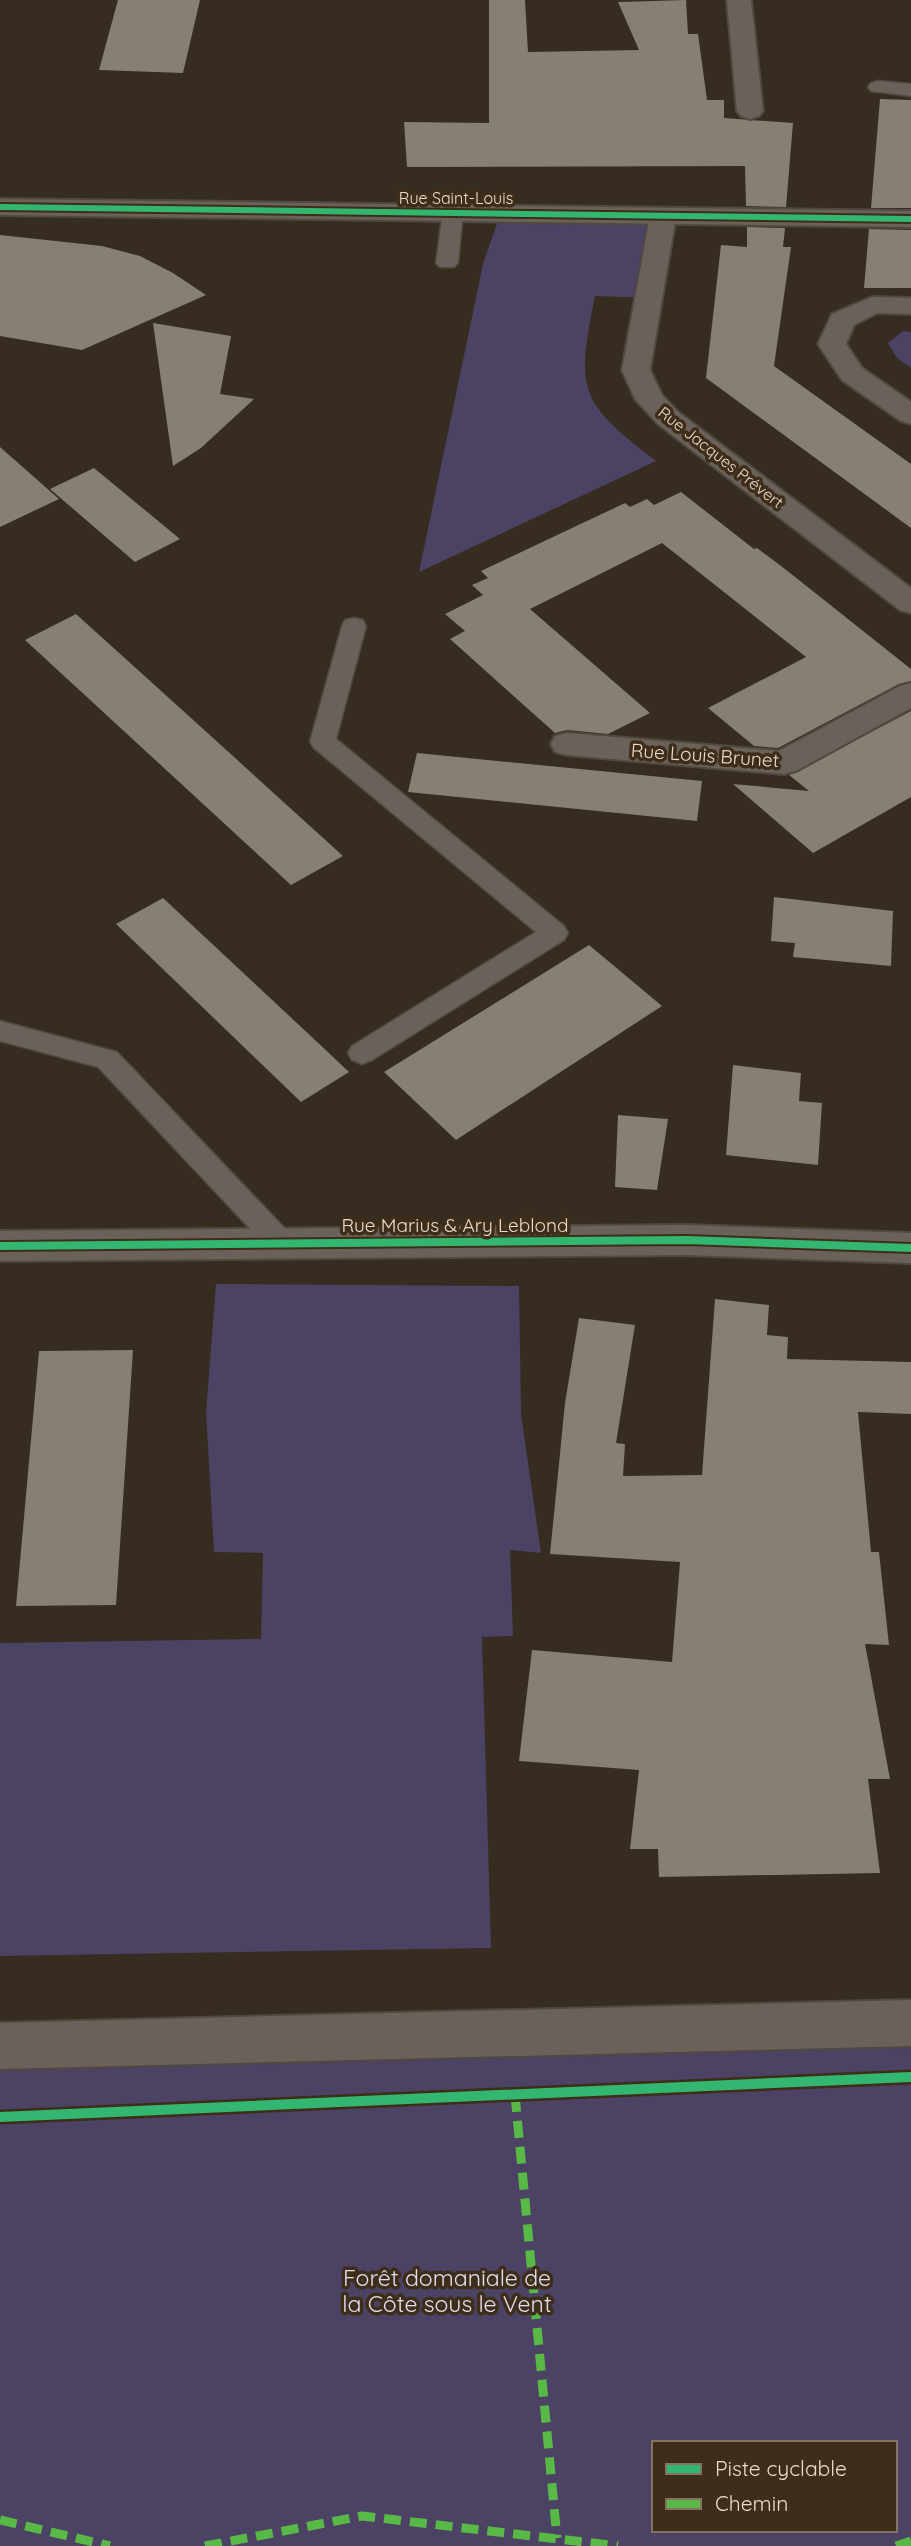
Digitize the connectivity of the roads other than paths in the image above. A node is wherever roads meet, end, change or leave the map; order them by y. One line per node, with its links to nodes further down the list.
1 (738, 0): 4 (street)
2 (878, 87): 3 (lane)
3 (911, 90)
4 (750, 111)
5 (0, 207): 6 (street, Rue Saint-Louis)
6 (453, 211): 7 (street, Rue Saint-Louis); 9 (lane)
7 (663, 216): 8 (street, Rue Saint-Louis); 12 (street, Rue Jacques Prévert)
8 (911, 219)
9 (447, 263)
10 (911, 306): 11 (street)
11 (911, 415)
12 (911, 603)
13 (354, 626): 17 (lane)
14 (911, 694): 15 (street, Rue Louis Brunet)
15 (566, 744)
16 (0, 1031): 18 (lane)
17 (362, 1053)
18 (282, 1244): 19 (street, Rue Marius & Ary Leblond); 20 (street, Rue Marius & Ary Leblond)
19 (0, 1247)
20 (911, 1248)
21 (911, 2023): 22 (street)
22 (0, 2046)

